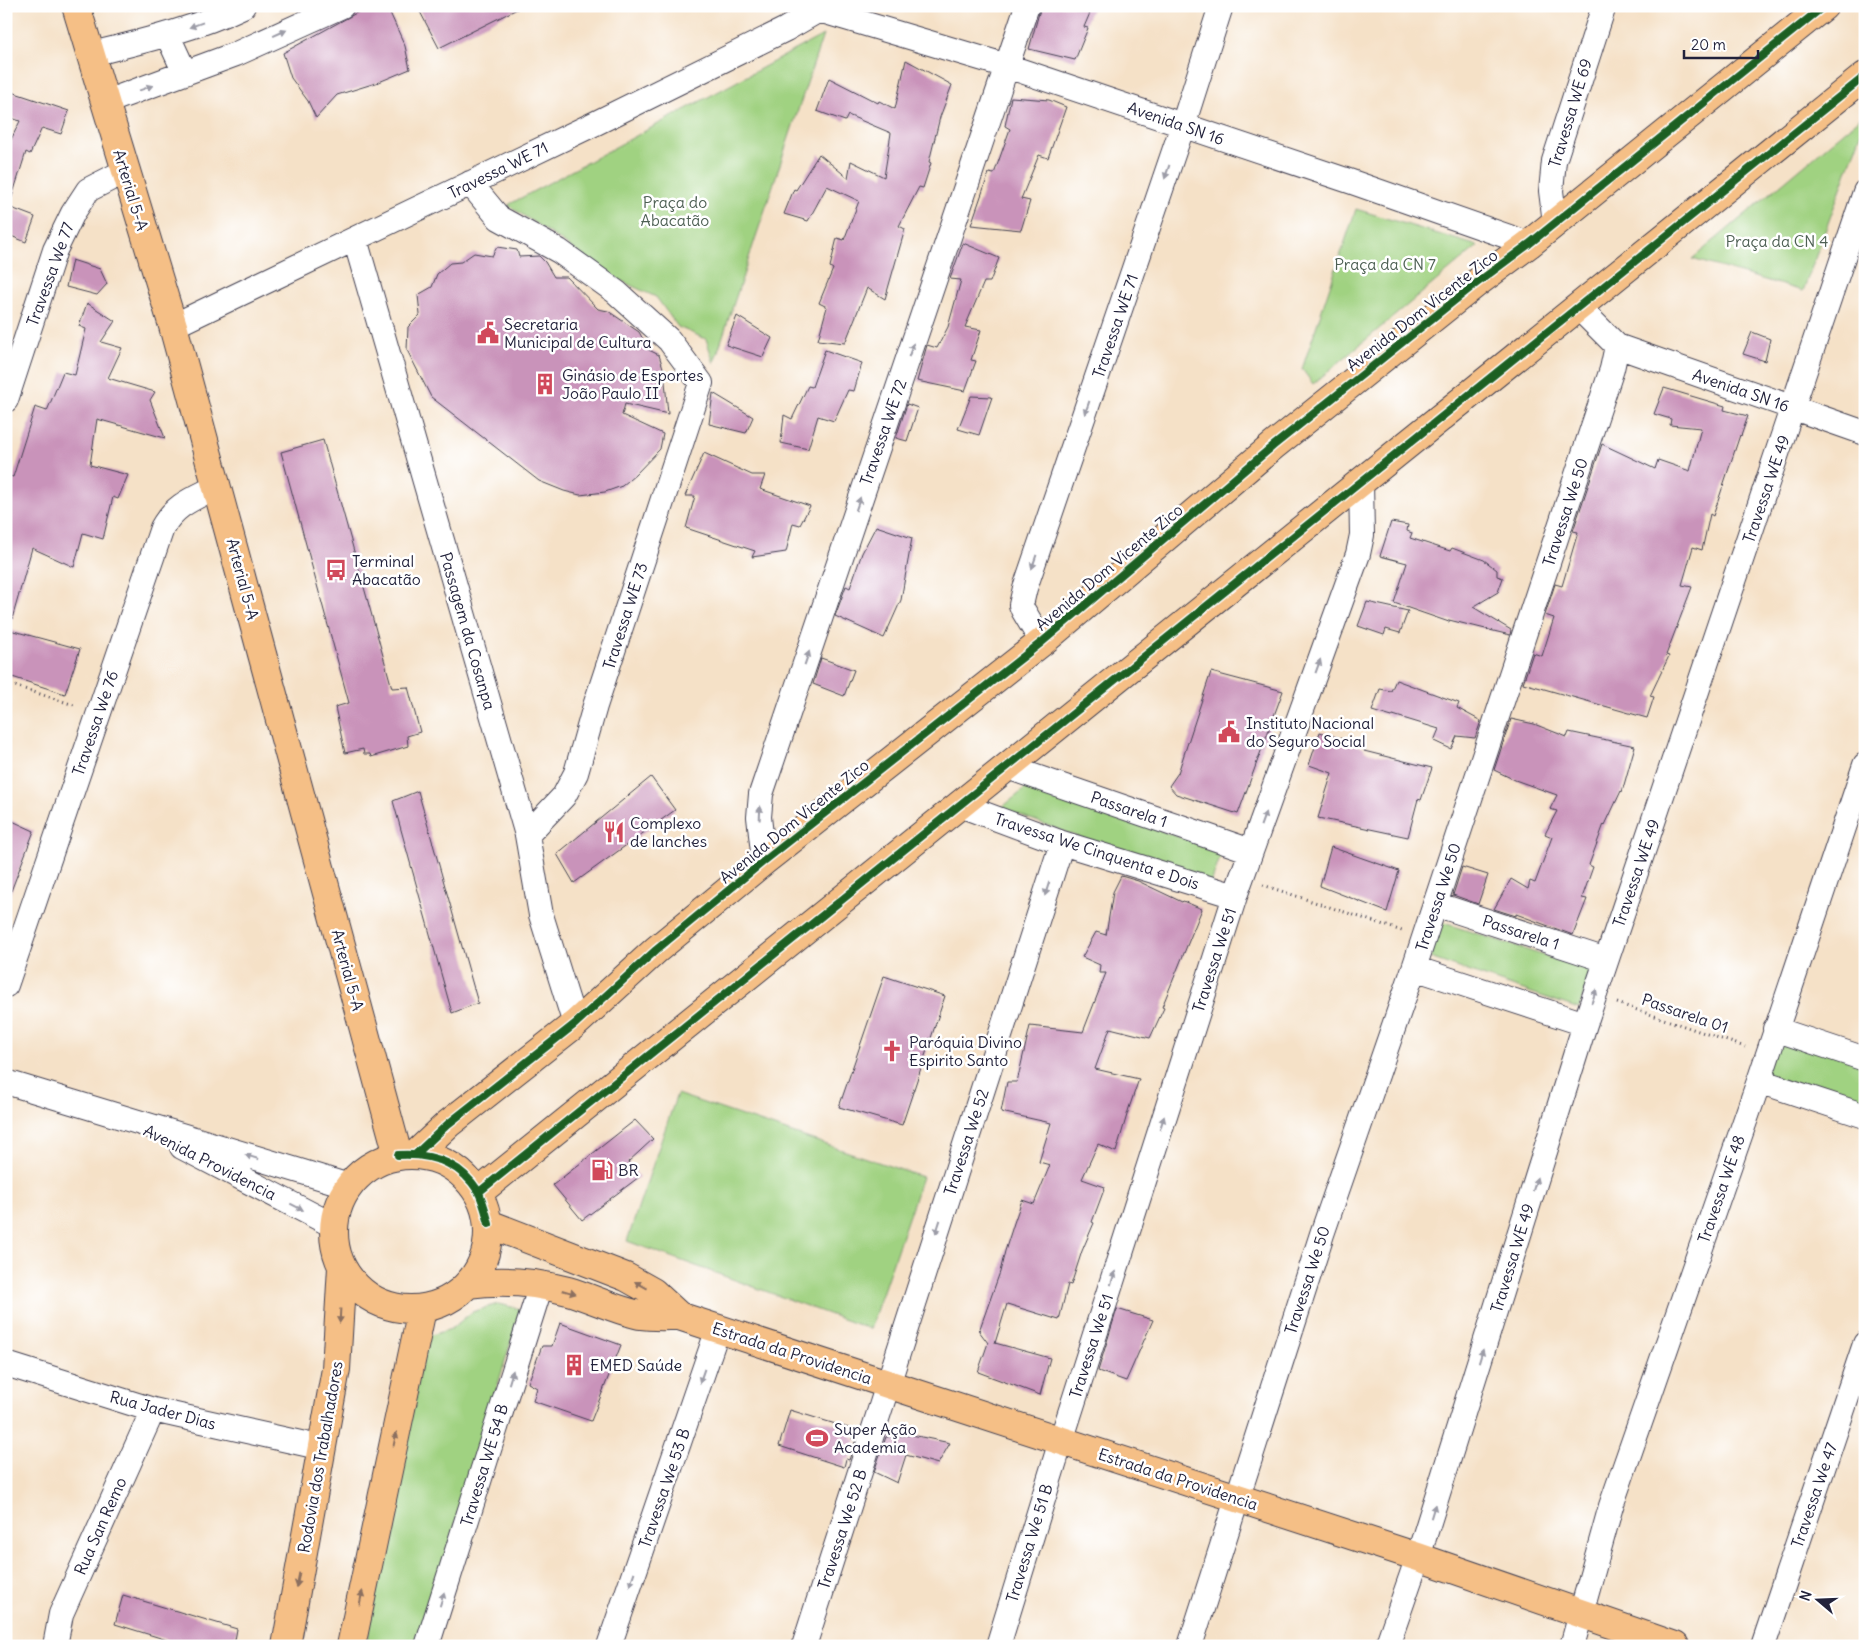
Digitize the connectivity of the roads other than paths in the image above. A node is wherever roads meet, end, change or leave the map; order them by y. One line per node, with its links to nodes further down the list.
1 (76, 6): 10 (main road, Arterial 5-A)
2 (243, 6): 9 (street, one-way to 9)
3 (342, 6): 12 (street, one-way to 3)
4 (1027, 6): 11 (street, Travessa WE 72)
5 (1221, 6): 15 (street, Travessa WE 71)
6 (1604, 6): 19 (street, Travessa WE 69)
7 (1824, 6): 19 (main road, Avenida Dom Vicente Zico)
8 (820, 10): 11 (street, Avenida SN 16); 17 (street, Travessa WE 71)
9 (168, 36): 10 (street); 12 (street)
10 (92, 54): 14 (main road, Arterial 5-A)
11 (1007, 66): 15 (street, Avenida SN 16); 37 (street, Travessa WE 72, one-way to 11)
12 (185, 73): 14 (street, one-way to 12)
13 (1865, 76): 22 (main road)
14 (106, 102): 16 (main road, Arterial 5-A)
15 (1183, 125): 21 (street, Avenida SN 16); 30 (street, Travessa WE 71, one-way to 30)
16 (125, 171): 23 (main road, Arterial 5-A); 25 (street, Travessa We 77)
17 (470, 183): 20 (street, Travessa WE 71); 34 (street, Travessa WE 73)
18 (1865, 192): 26 (street, Travessa WE 49)
19 (1555, 223): 21 (main road, Avenida Dom Vicente Zico)
20 (355, 239): 23 (street, Travessa WE 71); 34 (street, Passagem da Cosanpa)
21 (1529, 244): 30 (main road, Avenida Dom Vicente Zico)
22 (1578, 307): 24 (street); 28 (main road)
23 (173, 326): 29 (main road, Arterial 5-A)
24 (1616, 346): 26 (street, Avenida SN 16); 39 (street, Travessa We 50)
25 (6, 400)
26 (1793, 409): 27 (street, Avenida SN 16); 40 (street, Travessa WE 49)
27 (1865, 434)
28 (1361, 481): 32 (main road); 36 (street, Travessa We 51, one-way to 28)
29 (218, 486): 42 (street, Travessa We 76); 51 (main road, Arterial 5-A)
30 (1042, 642): 37 (main road, Avenida Dom Vicente Zico)
31 (1865, 765): 45 (street, Travessa WE 48)
32 (1007, 767): 33 (main road); 36 (street, Passarela 1)
33 (960, 804): 35 (street, Travessa We Cinquenta e Dois); 53 (main road)
34 (527, 835): 43 (street, Passagem da Cosanpa)
35 (1062, 843): 38 (street, Travessa We Cinquenta e Dois); 64 (street, Travessa We 52, one-way to 64)
36 (1251, 851): 38 (street, Travessa We 51)
37 (764, 862): 43 (main road, Avenida Dom Vicente Zico)
38 (1238, 887): 66 (street, Travessa We 51, one-way to 38)
39 (1435, 904): 40 (street, Passarela 1); 41 (street, Travessa We 50)
40 (1606, 960): 44 (street, Travessa WE 49, one-way to 40)
41 (1414, 968): 44 (street); 68 (street, Travessa We 50)
42 (6, 985)
43 (575, 1024): 51 (main road, Avenida Dom Vicente Zico)
44 (1585, 1024): 69 (street, Travessa WE 49, one-way to 44)
45 (1775, 1029): 46 (street); 47 (street, Travessa WE 48)
46 (1865, 1060)
47 (1759, 1081): 49 (street); 70 (street, Travessa WE 48)
48 (7, 1086): 50 (street)
49 (1865, 1116)
50 (130, 1120): 52 (street, Avenida Providencia, one-way to 50); 55 (street, Avenida Providencia, one-way to 55)
51 (407, 1154): 52 (main road); 53 (main road)
52 (349, 1186): 55 (main road)
53 (479, 1192): 54 (main road)
54 (489, 1224): 57 (main road); 60 (main road, Estrada da Providencia, one-way to 54)
55 (334, 1226): 56 (main road)
56 (342, 1267): 59 (main road); 67 (main road, Rodovia dos Trabalhadores, one-way to 67)
57 (469, 1284): 58 (main road, Estrada da Providencia); 59 (main road)
58 (540, 1285): 60 (main road, Estrada da Providencia, one-way to 60); 74 (street, Travessa WE 54 B, one-way to 58)
59 (422, 1309): 73 (main road, one-way to 59)
60 (679, 1316): 61 (main road, Estrada da Providencia)
61 (718, 1329): 64 (main road, Estrada da Providencia); 75 (street, Travessa We 53 B, one-way to 75)
62 (1865, 1344): 82 (street, Travessa We 47)
63 (6, 1364): 65 (street, Rua Jader Dias)
64 (888, 1384): 66 (main road, Estrada da Providencia); 76 (street, Travessa We 52 B)
65 (153, 1410): 67 (street, Rua Jader Dias); 71 (street, Rua San Remo)
66 (1061, 1441): 68 (main road, Estrada da Providencia); 77 (street, Travessa We 51 B)
67 (323, 1448): 72 (main road, Rodovia dos Trabalhadores, one-way to 72)
68 (1238, 1499): 69 (main road, Estrada da Providencia); 78 (street, Travessa We 50)
69 (1418, 1557): 70 (main road, Estrada da Providencia); 79 (street, Travessa WE 49)
70 (1582, 1614): 80 (street, Travessa WE 48); 81 (main road, Estrada da Providencia)
71 (55, 1646)
72 (286, 1646)
73 (351, 1646)
74 (427, 1646)
75 (609, 1646)
76 (804, 1646)
77 (998, 1646)
78 (1190, 1646)
79 (1387, 1646)
80 (1572, 1646)
81 (1675, 1646)
82 (1763, 1646)

